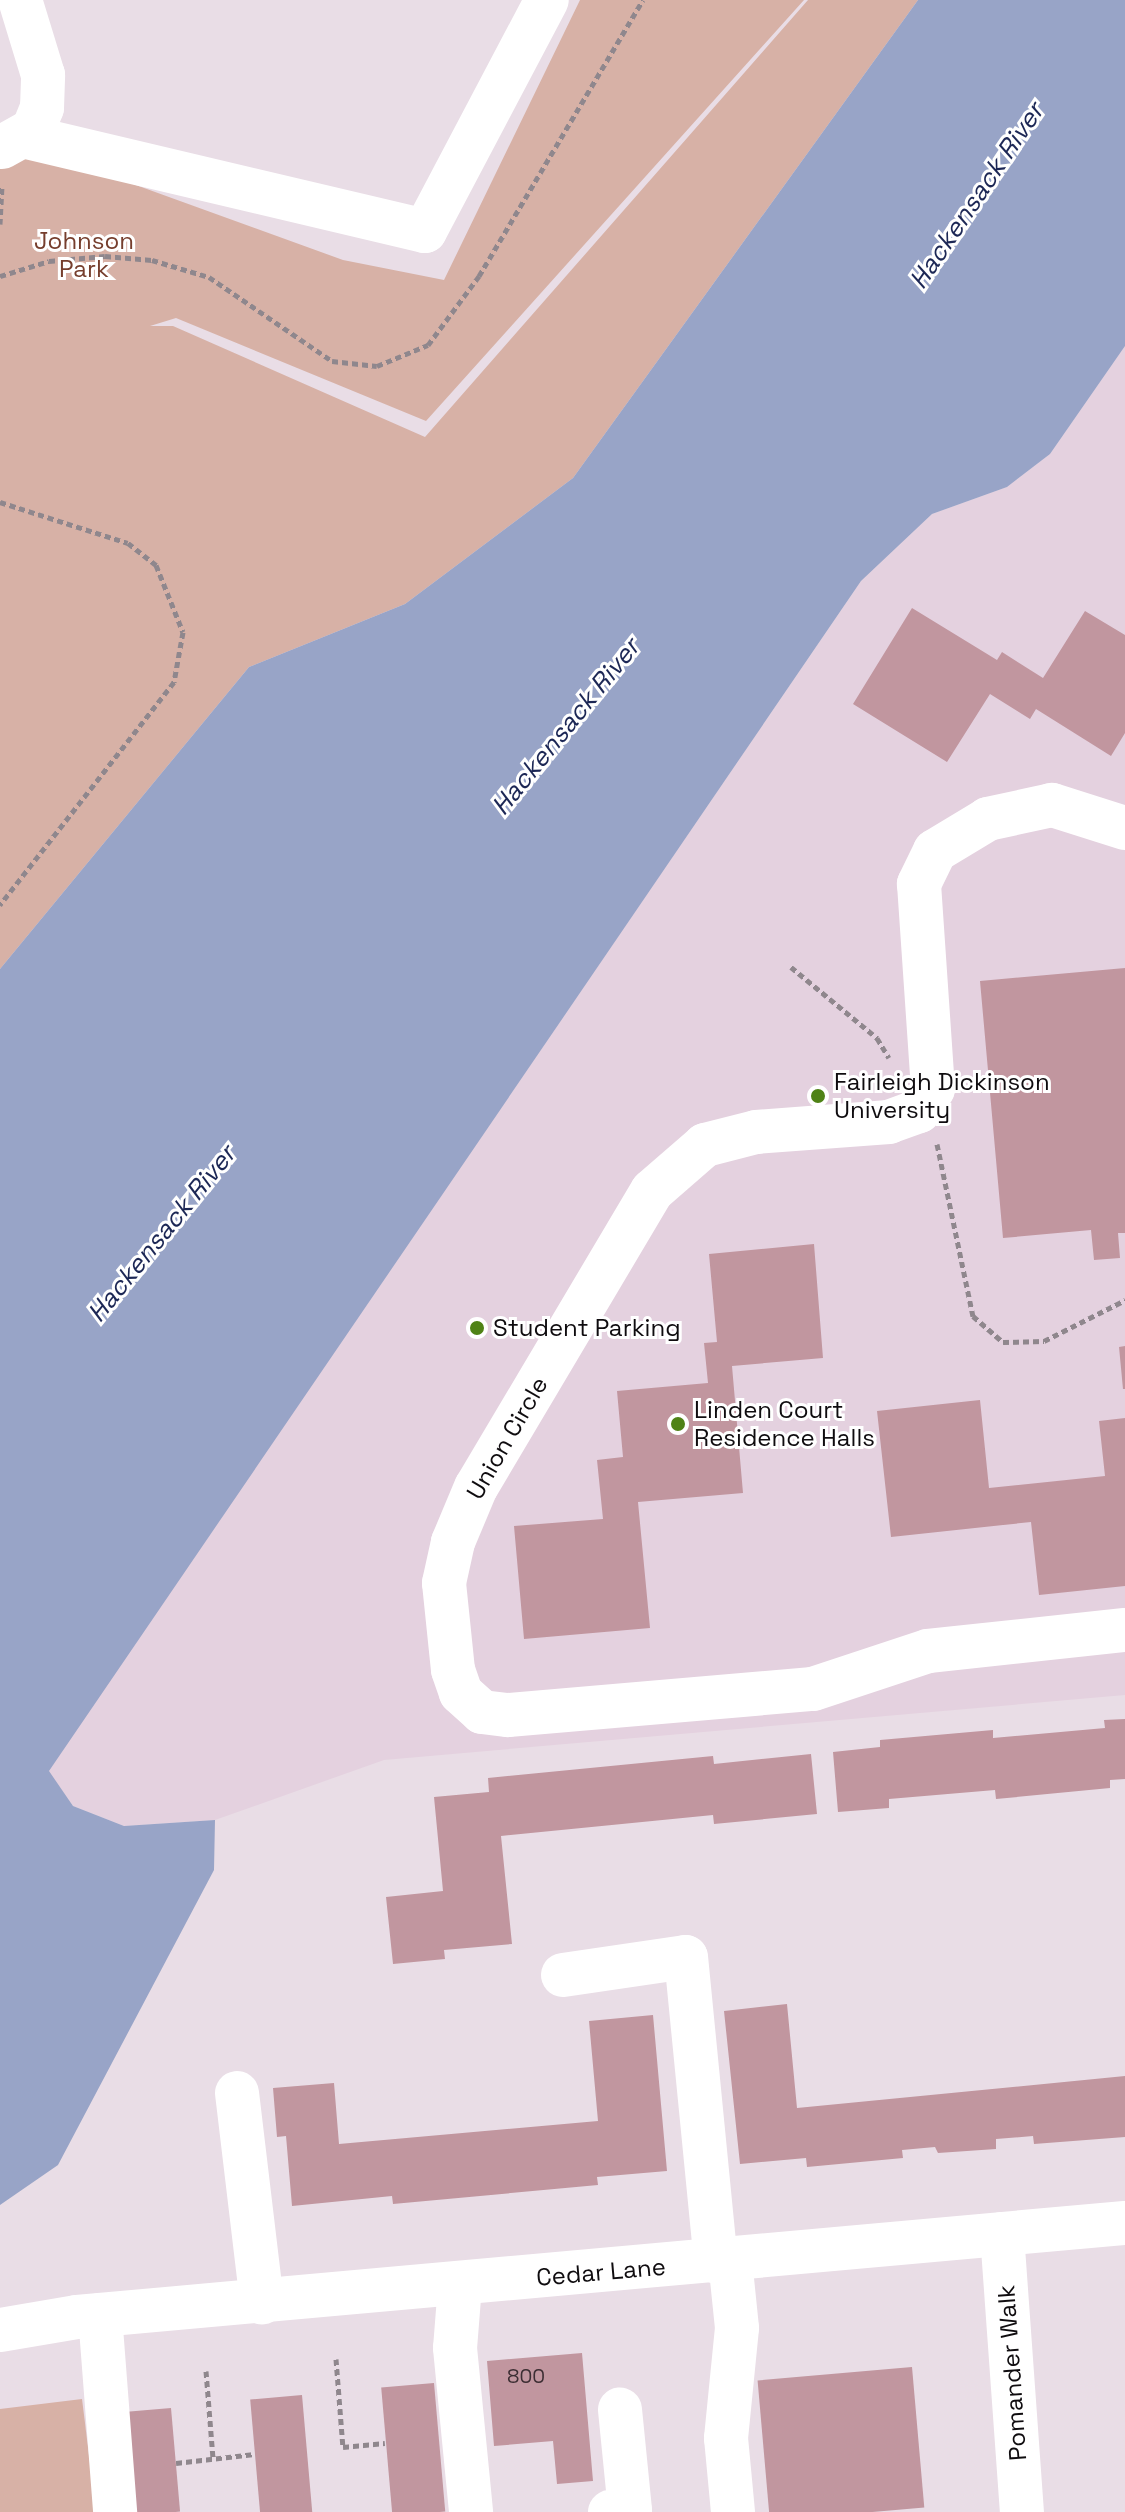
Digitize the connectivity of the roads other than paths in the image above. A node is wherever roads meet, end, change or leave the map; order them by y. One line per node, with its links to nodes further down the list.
1 (20, 0): 3 (street)
2 (547, 0): 3 (street)
3 (8, 156)
4 (1125, 828): 5 (street, Union Circle)
5 (1125, 1630)
6 (563, 1975): 10 (street)
7 (237, 2093): 12 (street)
8 (1125, 2223): 9 (street, Cedar Lane)
9 (1002, 2234): 10 (street, Cedar Lane); 21 (street, Pomander Walk)
10 (723, 2261): 11 (street, Cedar Lane); 20 (street)
11 (460, 2285): 12 (street, Cedar Lane); 18 (street)
12 (262, 2303): 14 (street, Cedar Lane)
13 (0, 2311): 14 (street, Cedar Lane)
14 (88, 2316): 15 (street, Cedar Lane); 17 (street)
15 (0, 2330)
16 (620, 2409): 19 (street)
17 (115, 2512)
18 (471, 2512)
19 (610, 2512)
20 (733, 2512)
21 (1022, 2512)

